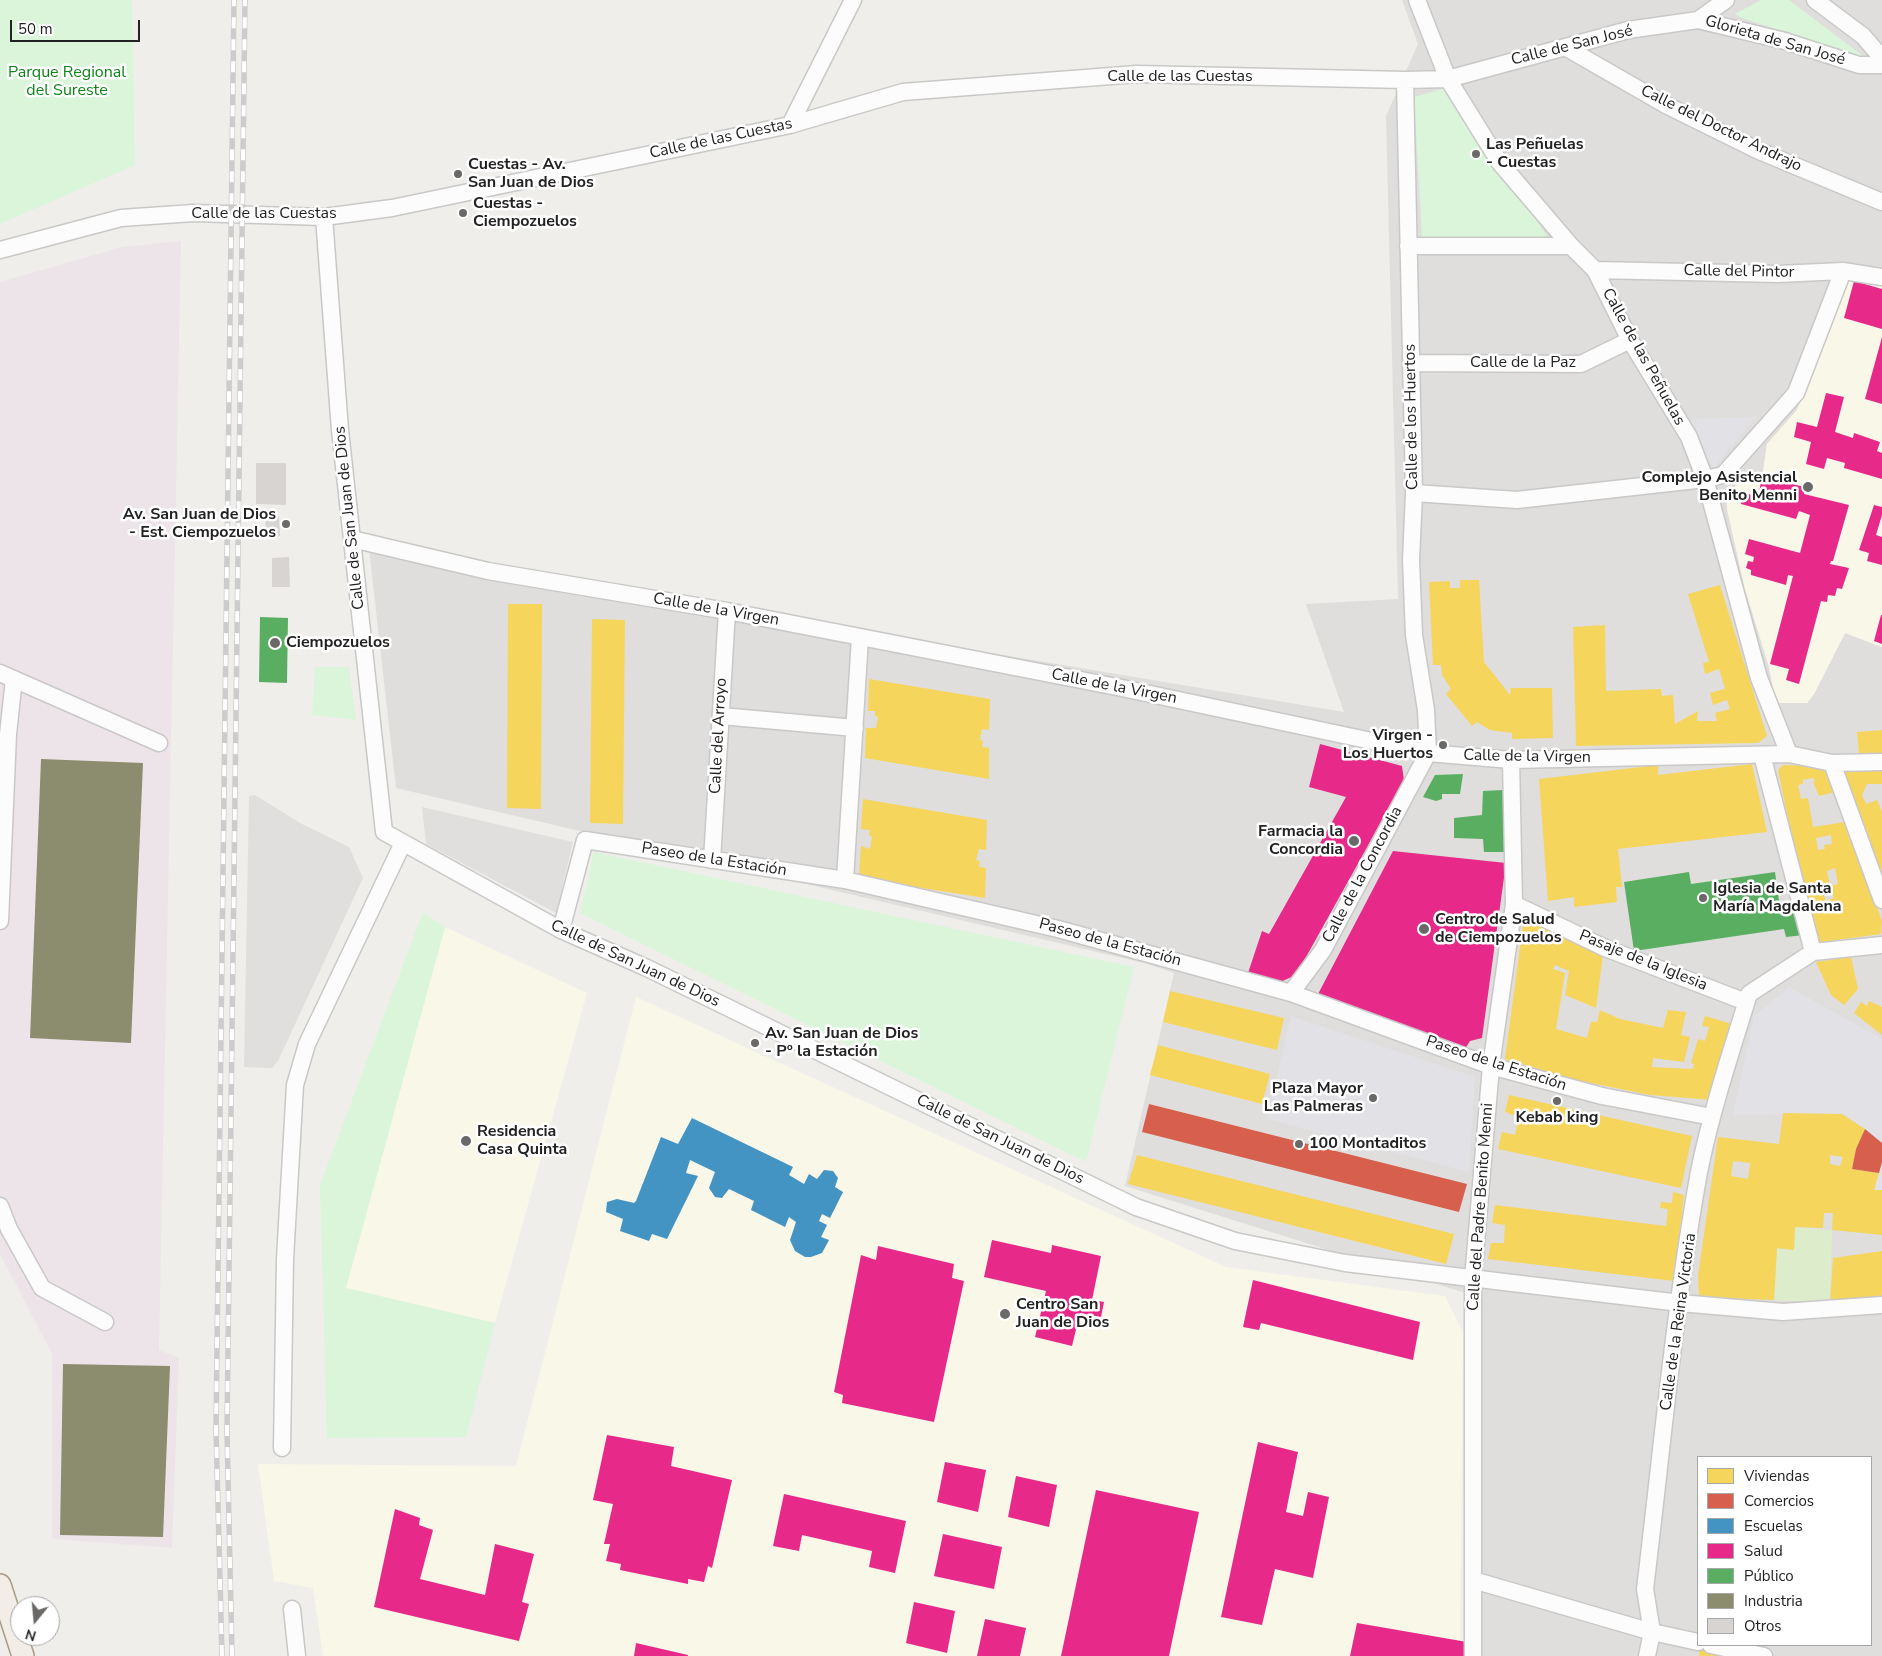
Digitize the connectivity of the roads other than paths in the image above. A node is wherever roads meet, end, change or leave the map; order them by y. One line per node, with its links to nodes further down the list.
1 (853, 0): 11 (street)
2 (1417, 0): 9 (street, Calle de las Peñuelas)
3 (1726, 0): 5 (street, Glorieta de San José)
4 (1815, 0): 7 (street, Glorieta de San José)
5 (1698, 20): 6 (street, Calle de San José); 8 (street, Glorieta de San José)
6 (1565, 47): 9 (street, Calle de San José); 12 (street, Calle del Doctor Andrajo)
7 (1882, 58)
8 (1882, 65)
9 (1448, 79): 10 (street, Calle de las Cuestas); 15 (street, Calle de las Peñuelas)
10 (1405, 80): 11 (street, Calle de las Cuestas); 14 (street, Calle de los Huertos)
11 (790, 125): 13 (street, Calle de las Cuestas)
12 (1882, 202)
13 (324, 216): 16 (street, Calle de las Cuestas); 24 (street, Calle de San Juan de Dios)
14 (1408, 246): 15 (street); 21 (street, Calle de los Huertos)
15 (1571, 246): 17 (street, Calle de las Peñuelas)
16 (0, 250)
17 (1595, 270): 18 (street, Calle del Pintor); 20 (street, Calle de las Peñuelas)
18 (1843, 271): 19 (street, Calle del Pintor); 22 (street)
19 (1882, 277)
20 (1630, 340): 21 (street, Calle de la Paz); 22 (street, Calle de las Peñuelas)
21 (1411, 363): 23 (street, Calle de los Huertos)
22 (1705, 479): 23 (street); 32 (street, Calle de las Peñuelas)
23 (1414, 493): 31 (street, Calle de los Huertos)
24 (352, 539): 25 (street, Calle de la Virgen); 37 (street, Calle de San Juan de Dios)
25 (727, 611): 26 (street, Calle de la Virgen); 28 (street, Calle del Arroyo)
26 (860, 637): 29 (street); 31 (street, Calle de la Virgen)
27 (7, 676): 30 (street); 42 (street)
28 (721, 716): 29 (street); 38 (street, Calle del Arroyo)
29 (855, 728): 39 (street)
30 (159, 744)
31 (1428, 753): 34 (street, Calle de la Virgen); 46 (street, Calle de la Concordia)
32 (1789, 754): 33 (street, Calle de la Virgen); 36 (street, Calle de la Virgen)
33 (1762, 755): 34 (street, Calle de la Virgen); 45 (street)
34 (1511, 760): 41 (street, Calle del Padre Benito Menni)
35 (1882, 762): 36 (street, Calle de la Virgen)
36 (1832, 763): 40 (street)
37 (403, 843): 43 (street, Calle de San Juan de Dios); 55 (street)
38 (712, 860): 39 (street, Paseo de la Estación); 43 (street, Paseo de la Estación)
39 (845, 880): 46 (street, Paseo de la Estación)
40 (1882, 900)
41 (1514, 904): 47 (street, Pasaje de la Iglesia); 48 (street, Calle del Padre Benito Menni)
42 (0, 921)
43 (561, 930): 51 (street, Calle de San Juan de Dios)
44 (1882, 945): 45 (street)
45 (1813, 952): 47 (street)
46 (1292, 993): 48 (street, Paseo de la Estación)
47 (1747, 998): 49 (street, Calle de la Reina Victoria)
48 (1491, 1066): 49 (street, Paseo de la Estación); 51 (street, Calle del Padre Benito Menni)
49 (1712, 1117): 52 (street, Calle de la Reina Victoria)
50 (0, 1206): 54 (street)
51 (1474, 1279): 52 (street, Calle de San Juan de Dios); 56 (street, Calle del Padre Benito Menni)
52 (1680, 1303): 53 (street, Calle de San Juan de Dios); 59 (street, Calle de la Reina Victoria)
53 (1882, 1305)
54 (105, 1322)
55 (282, 1448)
56 (1473, 1580): 59 (street); 64 (street, Calle del Padre Benito Menni)
57 (0, 1585): 62 (main road)
58 (292, 1609): 63 (street)
59 (1652, 1632): 60 (street); 65 (street, Calle de la Reina Victoria)
60 (1697, 1642)
61 (1716, 1646): 66 (street)
62 (24, 1656)
63 (297, 1656)
64 (1473, 1656)
65 (1646, 1656)
66 (1764, 1656)

